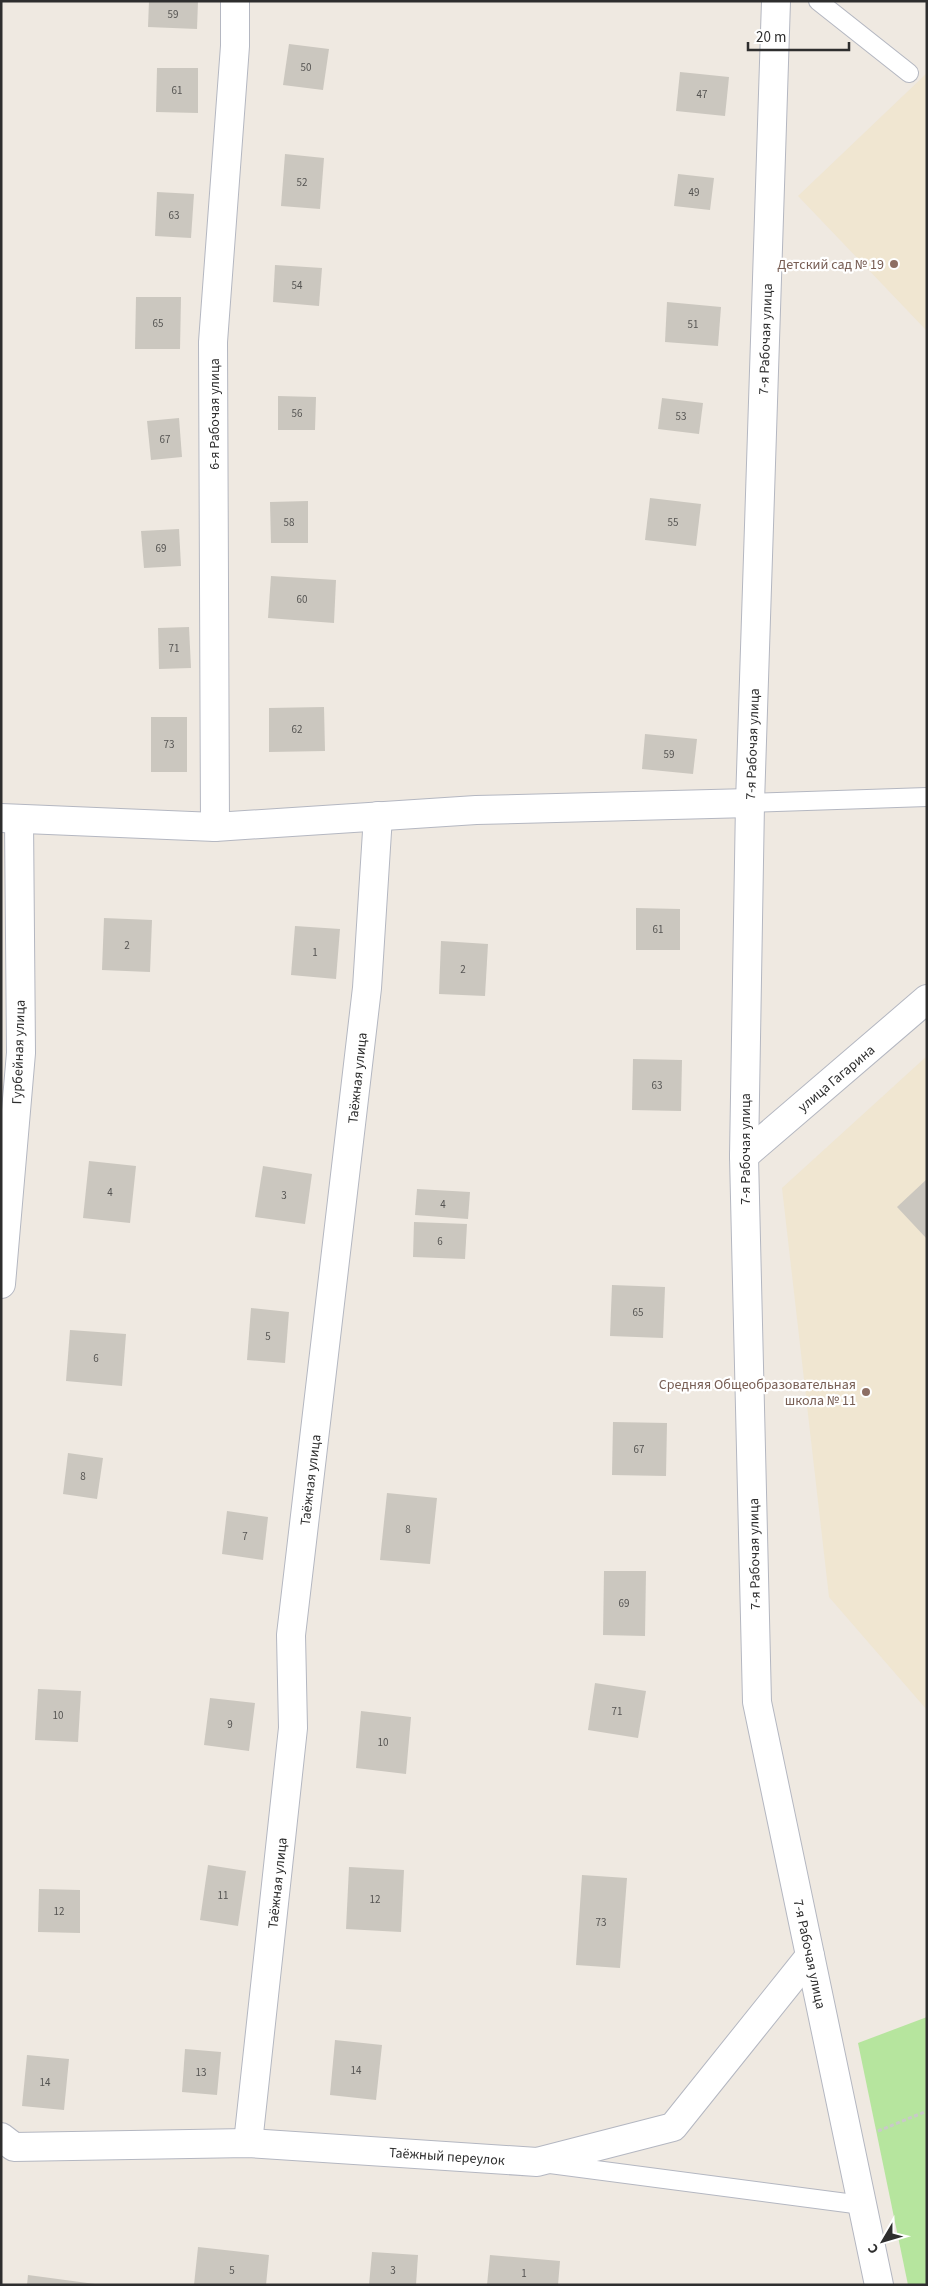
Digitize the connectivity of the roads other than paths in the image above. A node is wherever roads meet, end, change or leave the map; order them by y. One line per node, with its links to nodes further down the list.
1 (235, 1): 9 (street, 6-я Рабочая улица)
2 (776, 1): 6 (street, 7-я Рабочая улица)
3 (818, 1): 4 (lane)
4 (909, 73)
5 (927, 797): 6 (lane)
6 (750, 803): 7 (street); 11 (street, 7-я Рабочая улица)
7 (378, 816): 9 (street); 15 (street, Таёжная улица)
8 (10, 819): 9 (street); 12 (street, Гурбейная улица)
9 (215, 827)
10 (927, 998): 11 (street, улица Гагарина)
11 (744, 1156): 13 (street, 7-я Рабочая улица)
12 (1, 1284)
13 (810, 1956): 16 (street, Таёжный переулок); 17 (street, 7-я Рабочая улица)
14 (1, 2137): 15 (street, Таёжный переулок)
15 (248, 2143): 16 (street, Таёжный переулок)
16 (537, 2162): 17 (lane)
17 (862, 2205): 18 (street, 7-я Рабочая улица)
18 (879, 2285)

